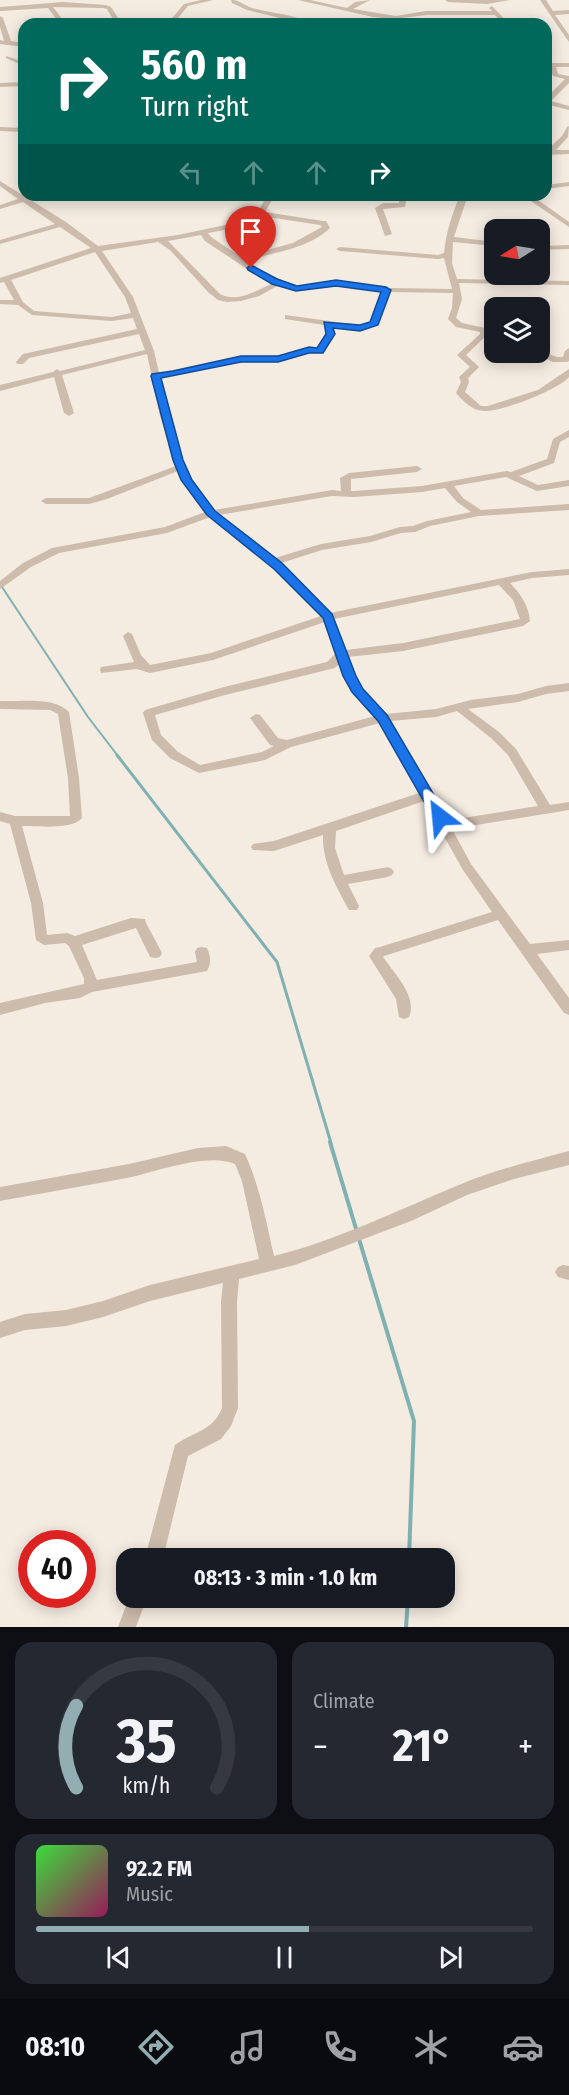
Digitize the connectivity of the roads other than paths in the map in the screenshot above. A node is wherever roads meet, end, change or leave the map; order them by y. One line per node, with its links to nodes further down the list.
1 (210, 0): 22 (street)
2 (234, 0): 23 (street)
3 (301, 0): 12 (street)
4 (367, 0): 12 (street)
5 (448, 0): 8 (street)
6 (507, 0): 9 (street)
7 (543, 0): 15 (street)
8 (468, 2): 9 (street); 17 (street)
9 (487, 2): 14 (street)
10 (44, 6): 11 (street); 20 (street); 21 (street)
11 (0, 9)
12 (348, 10): 16 (street)
13 (569, 12): 15 (street)
14 (497, 13): 17 (street); 25 (street)
15 (551, 13): 26 (street)
16 (373, 15): 18 (street); 24 (street)
17 (468, 15): 18 (street)
18 (394, 17)
19 (0, 18): 28 (street)
20 (58, 18)
21 (115, 18)
22 (175, 18)
23 (287, 18)
24 (369, 18)
25 (501, 18)
26 (569, 40)
27 (0, 42): 28 (street)
28 (8, 42): 29 (street)
29 (18, 44)
30 (8, 57): 31 (street)
31 (18, 61)
32 (552, 65): 33 (street)
33 (569, 65)
34 (552, 70): 35 (street)
35 (569, 78): 38 (street)
36 (18, 84): 37 (street)
37 (0, 85)
38 (552, 96)
39 (552, 104): 40 (street)
40 (569, 108)
41 (569, 128): 44 (street)
42 (0, 129): 43 (street)
43 (18, 130)
44 (552, 149)
45 (569, 152): 46 (street)
46 (552, 153)
47 (0, 183): 50 (street)
48 (569, 184): 49 (street)
49 (552, 186)
50 (18, 195)
51 (19, 201): 57 (street)
52 (28, 201): 60 (street)
53 (267, 201): 58 (street)
54 (402, 201): 62 (street)
55 (461, 201): 63 (street)
56 (535, 201): 59 (street)
57 (0, 207)
58 (260, 214): 61 (street); 72 (street)
59 (567, 221)
60 (63, 224): 65 (street); 69 (street)
61 (202, 232): 64 (street); 72 (street)
62 (388, 234)
63 (451, 239): 66 (street); 71 (street)
64 (160, 240): 69 (street); 75 (street)
65 (0, 242)
66 (484, 243)
67 (569, 247): 68 (street)
68 (550, 248)
69 (97, 249): 73 (street); 81 (street)
70 (340, 249): 71 (street)
71 (448, 255): 74 (street)
72 (240, 260): 75 (street)
73 (2, 280): 80 (street)
74 (456, 281): 76 (street); 78 (street)
75 (276, 282): 77 (street)
76 (569, 283)
77 (386, 290): 78 (street); 83 (street)
78 (458, 291): 84 (street)
79 (0, 302): 80 (street)
80 (20, 303): 81 (street)
81 (136, 315): 85 (street)
82 (288, 317): 83 (street)
83 (328, 324): 93 (street)
84 (484, 330)
85 (142, 331): 87 (street); 90 (street)
86 (484, 335): 92 (street)
87 (150, 351): 91 (street); 93 (street)
88 (550, 358): 89 (street)
89 (568, 358)
90 (20, 362)
91 (57, 372): 94 (street); 95 (street)
92 (569, 372)
93 (156, 376): 97 (street)
94 (0, 388)
95 (69, 413)
96 (569, 433): 99 (street)
97 (181, 468): 104 (street); 107 (street)
98 (417, 469): 103 (street)
99 (513, 476): 101 (street); 102 (street)
100 (569, 483): 102 (street)
101 (448, 485): 103 (street); 108 (street)
102 (537, 488): 106 (street)
103 (346, 494): 107 (street)
104 (46, 501)
105 (569, 507): 106 (street)
106 (552, 509): 108 (street)
107 (211, 513): 109 (street); 112 (street)
108 (479, 513): 109 (street)
109 (273, 562): 113 (street)
110 (569, 572): 111 (street)
111 (501, 581): 113 (street); 115 (street)
112 (0, 586)
113 (328, 617): 115 (street); 116 (street)
114 (128, 636): 116 (street)
115 (342, 654): 122 (street); 123 (street)
116 (143, 666): 117 (street)
117 (105, 670)
118 (569, 687): 120 (street)
119 (0, 705): 129 (street)
120 (459, 707): 122 (street); 126 (street)
121 (256, 718): 123 (street)
122 (383, 718): 123 (street); 124 (street)
123 (287, 744)
124 (427, 795): 128 (street); 130 (street)
125 (569, 806): 126 (street)
126 (546, 809): 128 (street)
127 (0, 816): 129 (street)
128 (440, 817): 135 (street)
129 (15, 821): 136 (street)
130 (330, 828): 131 (street); 133 (street)
131 (257, 848)
132 (388, 872): 133 (street)
133 (340, 881): 134 (street)
134 (353, 906)
135 (502, 915): 138 (street); 144 (street)
136 (74, 942): 139 (street); 141 (street)
137 (569, 945): 138 (street)
138 (527, 950): 143 (street)
139 (155, 952)
140 (202, 952): 141 (street)
141 (90, 987): 142 (street)
142 (0, 1009)
143 (569, 1009)
144 (404, 1013)
145 (569, 1158): 147 (street)
146 (0, 1194): 147 (street)
147 (268, 1264): 148 (street)
148 (232, 1275): 149 (street); 150 (street)
149 (0, 1330)
150 (157, 1548)
151 (134, 1608): 152 (street)
152 (127, 1627)

